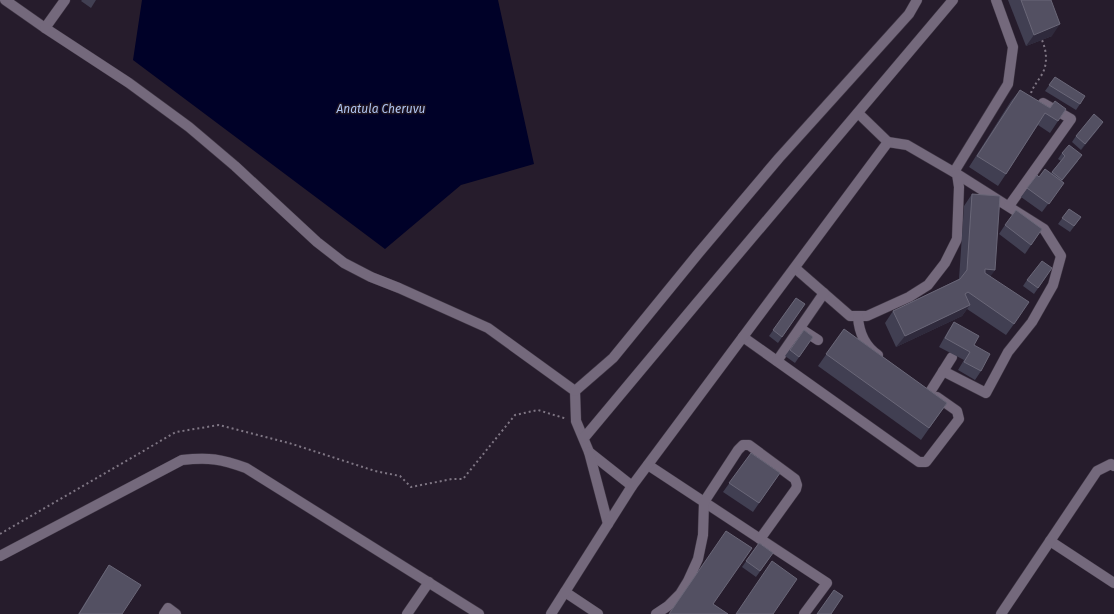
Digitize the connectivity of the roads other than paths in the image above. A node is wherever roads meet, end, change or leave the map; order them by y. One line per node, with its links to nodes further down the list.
1 (5, 0): 8 (lane)
2 (65, 0): 8 (lane)
3 (917, 0): 7 (lane)
4 (923, 0): 7 (lane)
5 (954, 0): 12 (lane)
6 (996, 0): 9 (lane)
7 (909, 14): 26 (lane)
8 (45, 28): 26 (lane)
9 (1008, 84): 10 (lane); 14 (lane)
10 (1020, 90)
11 (1043, 103): 15 (lane)
12 (858, 113): 13 (lane); 27 (lane)
13 (888, 142): 14 (lane); 16 (lane)
14 (956, 173): 15 (lane); 18 (lane)
15 (1010, 206): 25 (lane)
16 (795, 268): 17 (lane); 20 (lane)
17 (824, 293): 18 (lane); 19 (lane)
18 (858, 317): 24 (lane)
19 (799, 328): 21 (lane); 23 (lane)
20 (743, 337): 23 (lane); 29 (lane)
21 (818, 340)
22 (952, 357): 25 (lane)
23 (777, 361): 25 (lane)
24 (886, 361)
25 (943, 372)
26 (575, 391): 27 (lane)
27 (584, 438): 28 (lane)
28 (589, 452): 31 (lane); 33 (lane)
29 (648, 465): 31 (lane); 32 (lane)
30 (1114, 466): 35 (lane)
31 (632, 486): 33 (lane)
32 (704, 502): 34 (lane); 34 (lane); 46 (lane)
33 (608, 524): 39 (lane)
34 (760, 539): 47 (lane)
35 (1050, 541): 37 (lane); 48 (lane)
36 (0, 556): 38 (lane)
37 (1111, 578)
38 (429, 582): 42 (lane); 43 (lane)
39 (566, 592): 44 (lane); 45 (lane)
40 (164, 614): 41 (lane)
41 (176, 614)
42 (408, 614)
43 (479, 614)
44 (551, 614)
45 (598, 614)
46 (656, 614)
47 (804, 614)
48 (1001, 614)

